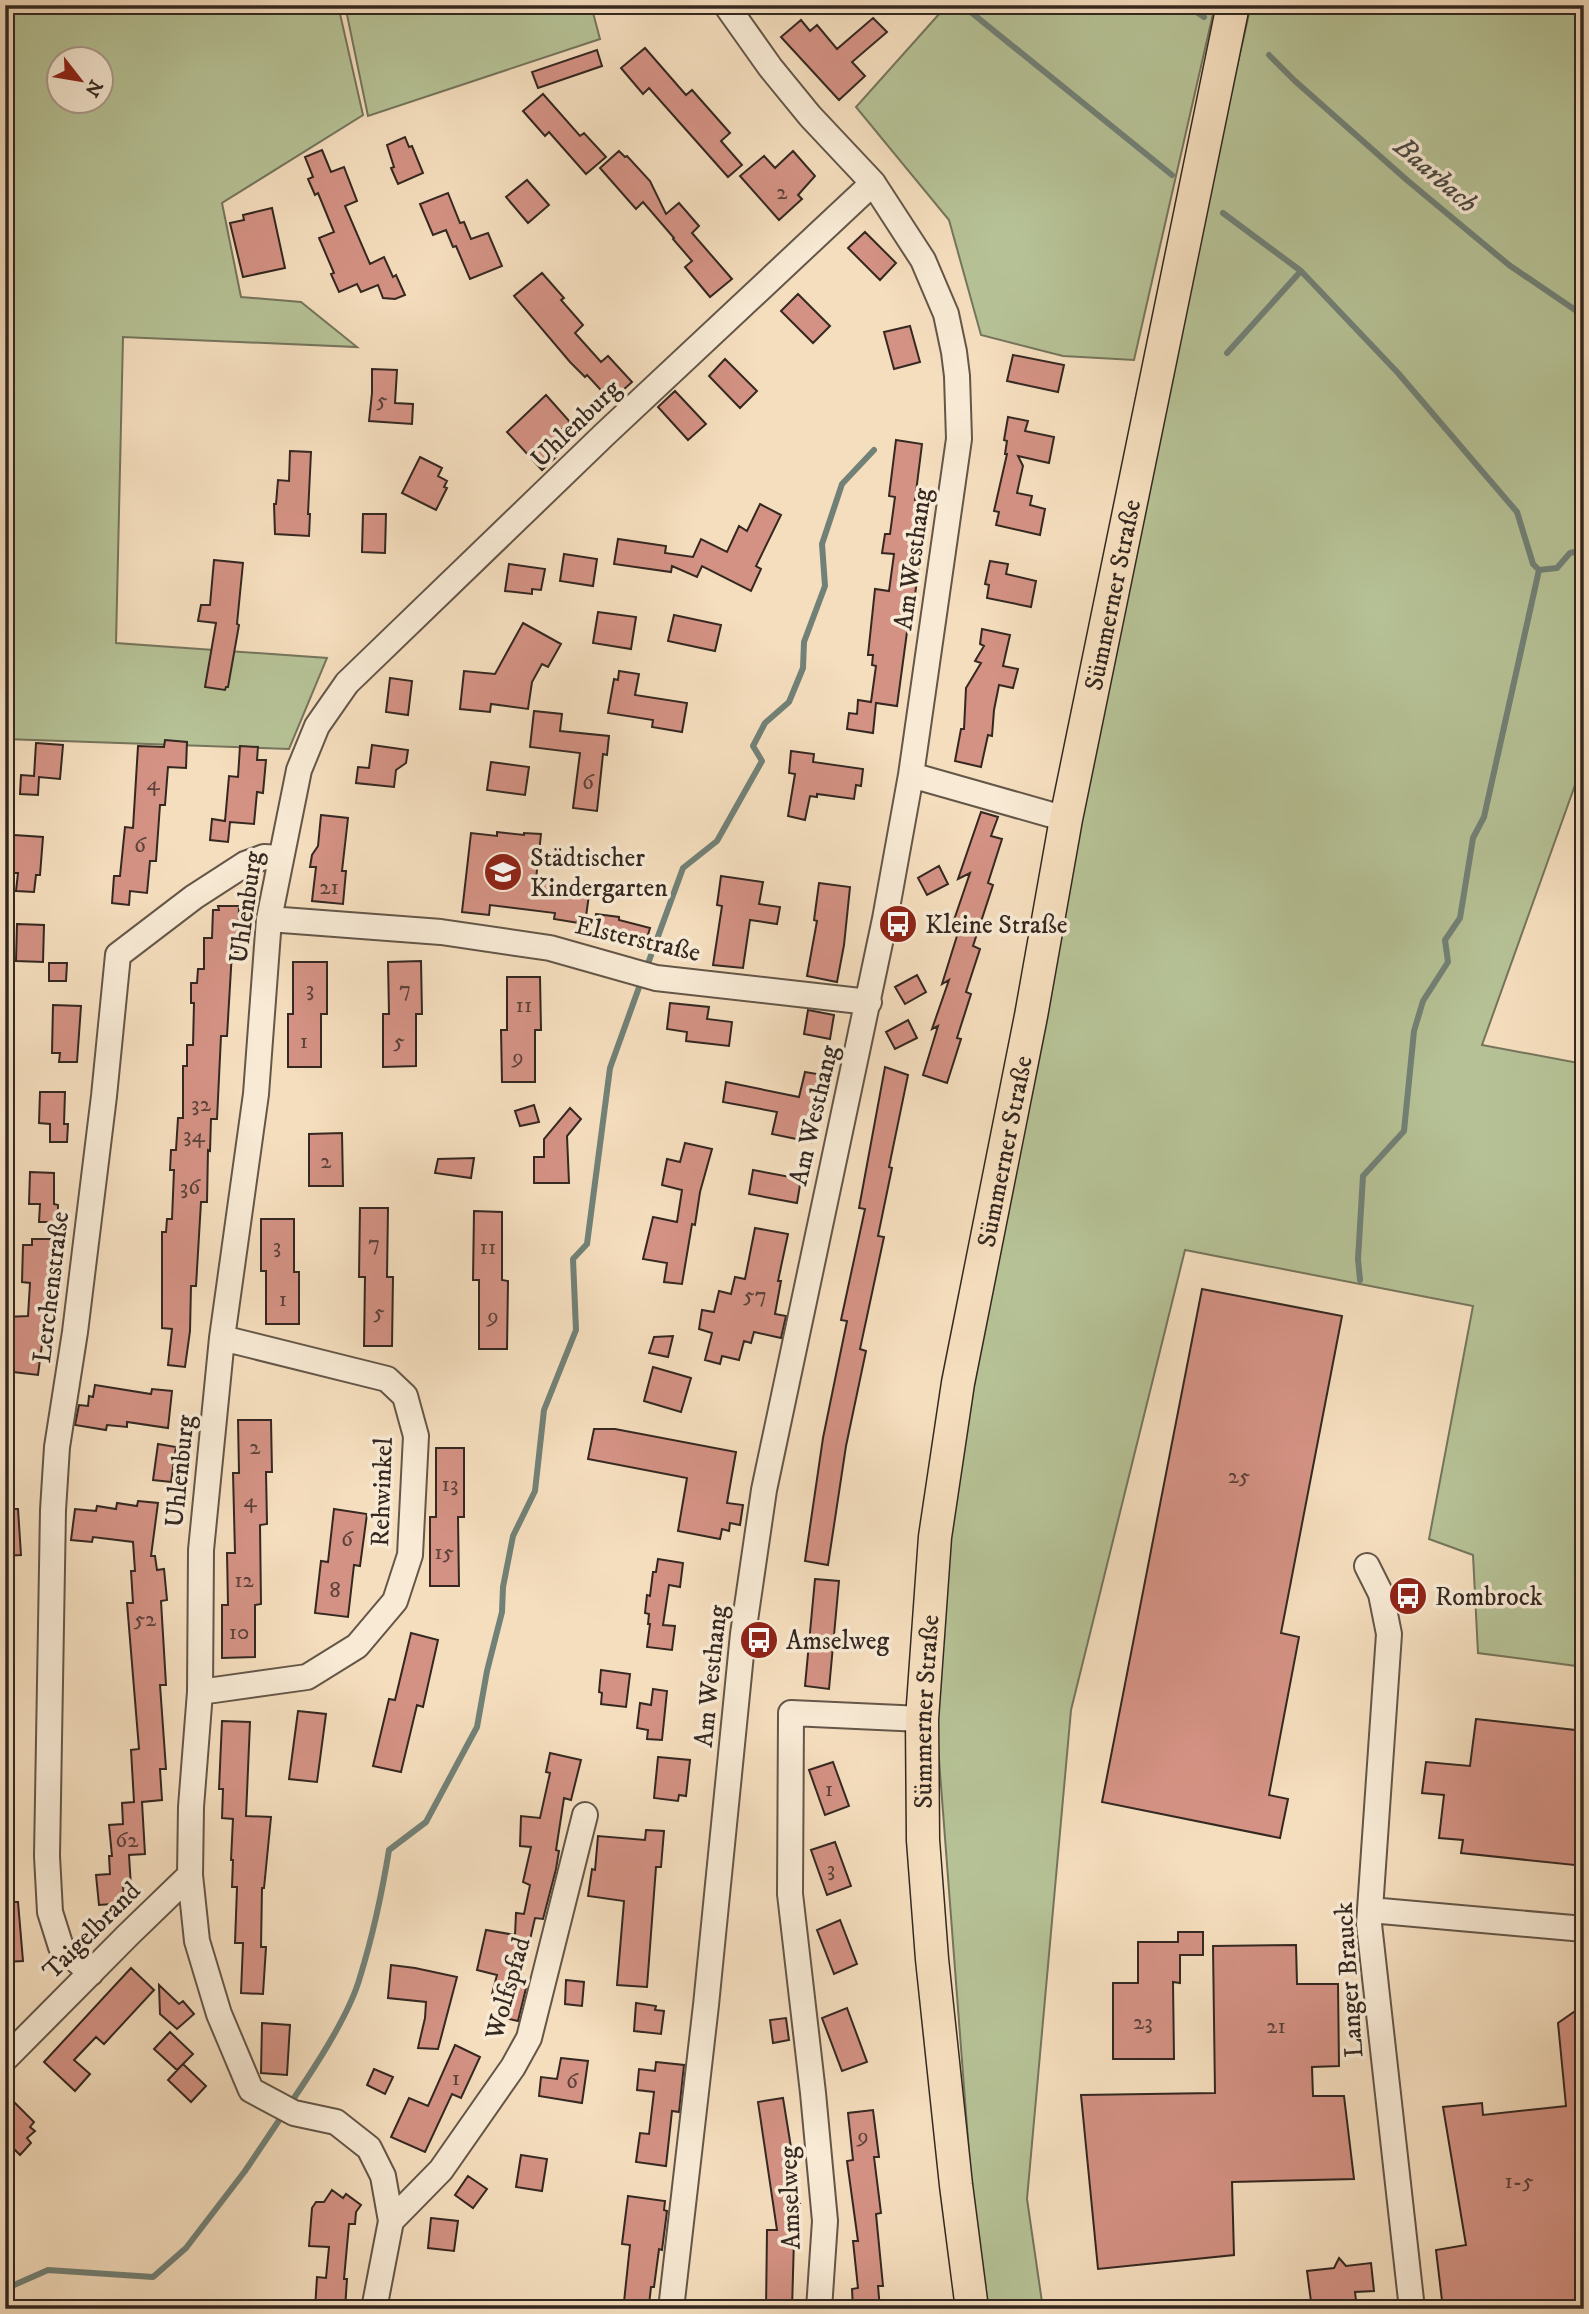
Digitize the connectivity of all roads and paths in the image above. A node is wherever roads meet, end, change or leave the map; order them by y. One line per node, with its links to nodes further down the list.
1 (726, 5): 3 (street, Am Westhang)
2 (1233, 5): 5 (main road, Sümmerner Straße)
3 (873, 183): 4 (street, Am Westhang); 6 (street, Uhlenburg)
4 (911, 775): 5 (street); 8 (street, Am Westhang)
5 (1066, 819): 12 (main road, Sümmerner Straße)
6 (280, 858): 7 (street, Uhlenburg); 17 (street, Lerchenstraße)
7 (269, 919): 8 (street, Elsterstraße); 9 (street, Uhlenburg)
8 (869, 1002): 21 (street, Am Westhang)
9 (222, 1338): 11 (street, Uhlenburg); 11 (street, Rehwinkel)
10 (1367, 1566): 15 (street, Langer Brauck)
11 (200, 1692): 14 (street, Uhlenburg)
12 (922, 1719): 22 (street, Amselweg); 23 (main road, Sümmerner Straße)
13 (585, 1815): 19 (street, Wolfspfad)
14 (190, 1875): 17 (street, Taigelbrand); 19 (street, Uhlenburg)
15 (1370, 1910): 16 (street); 24 (street, Langer Brauck)
16 (1584, 1929)
17 (91, 1973): 18 (street, Taigelbrand)
18 (5, 2059)
19 (391, 2221): 20 (street)
20 (374, 2309)
21 (671, 2309)
22 (818, 2309)
23 (972, 2309)
24 (1412, 2309)

